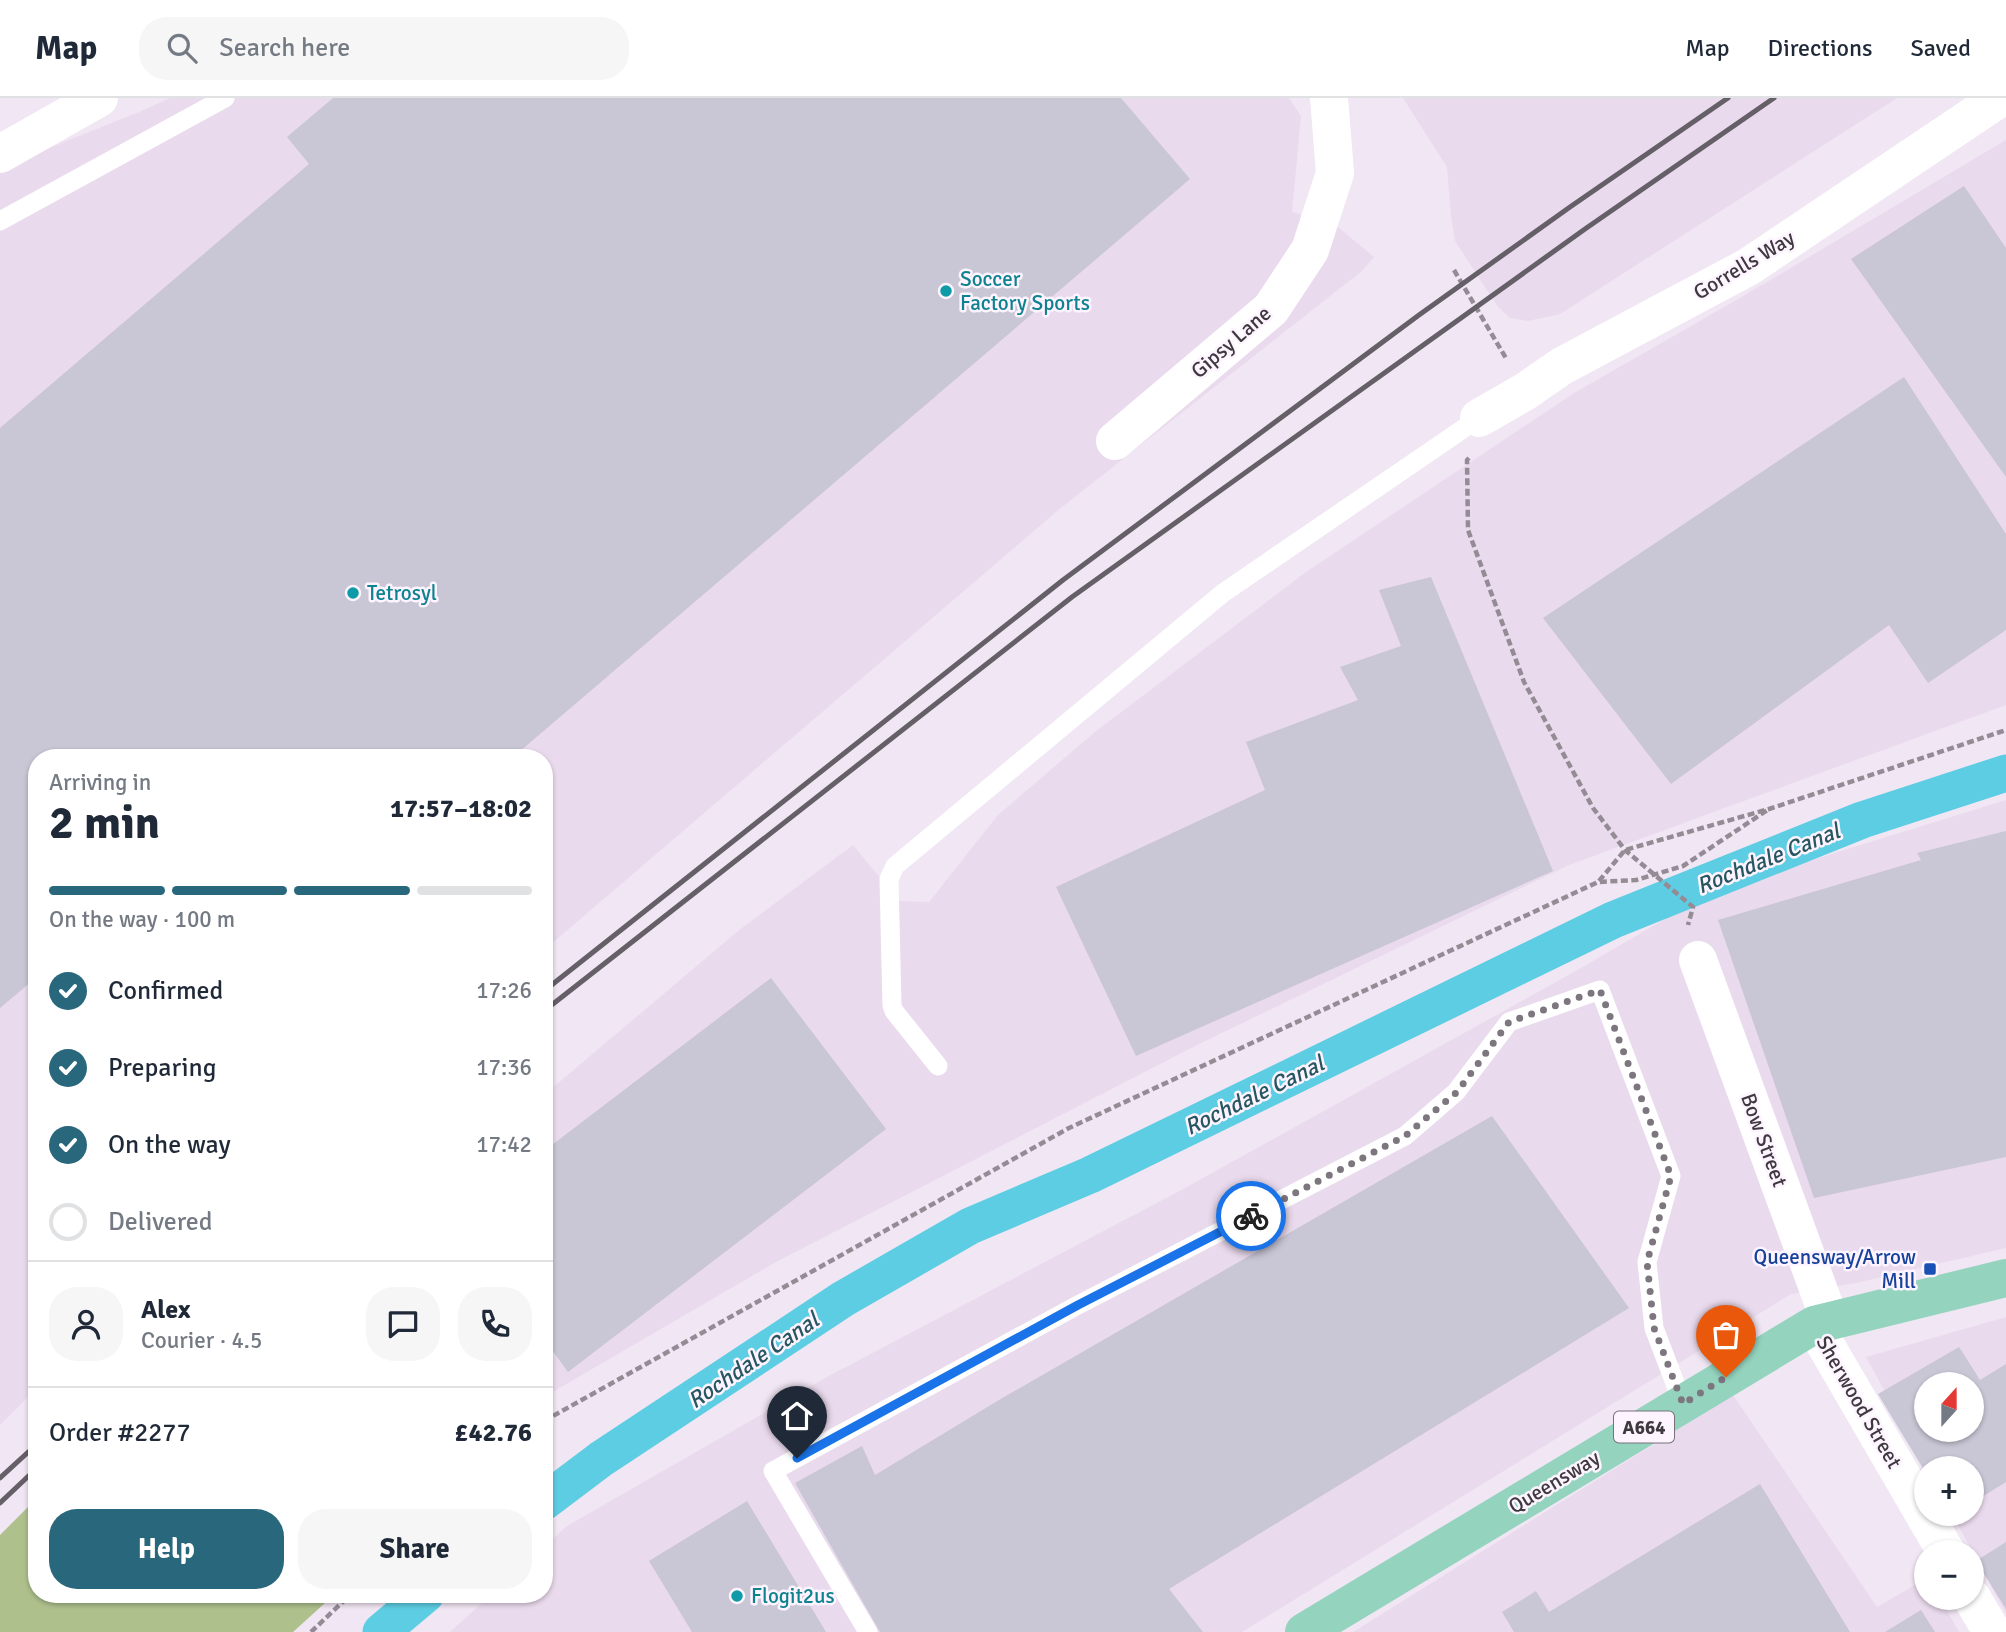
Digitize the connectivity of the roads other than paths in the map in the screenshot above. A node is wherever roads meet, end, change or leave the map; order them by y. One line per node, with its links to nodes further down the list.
1 (99, 98): 5 (street)
2 (225, 98): 6 (lane)
3 (1329, 98): 8 (street, Gipsy Lane)
4 (2000, 98): 7 (street, Gorrells Way)
5 (0, 154)
6 (0, 221)
7 (1477, 434): 10 (lane)
8 (1115, 441)
9 (1698, 960): 12 (street, Bow Street)
10 (938, 1066)
11 (2006, 1278): 12 (main road, Queensway / A664)
12 (1822, 1323): 13 (main road, Queensway / A664); 14 (street, Sherwood Street)
13 (1683, 1404): 16 (lane); 17 (main road, Queensway / A664)
14 (1940, 1540)
15 (1979, 1610): 18 (street)
16 (868, 1632)
17 (1304, 1632)
18 (1992, 1632)

